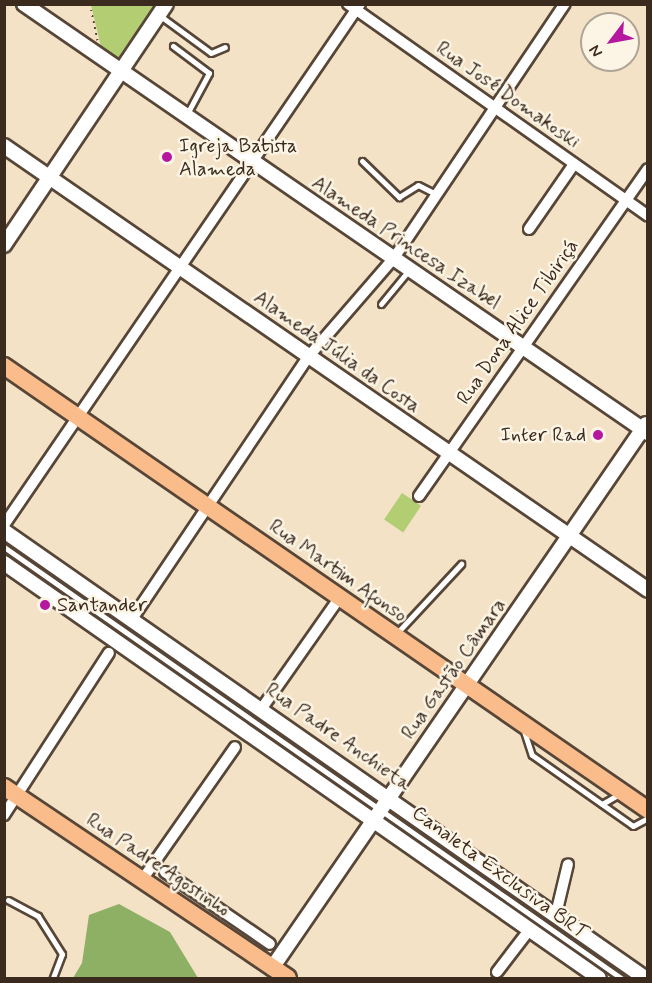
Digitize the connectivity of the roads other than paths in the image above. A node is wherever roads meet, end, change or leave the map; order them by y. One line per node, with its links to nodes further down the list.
1 (24, 4): 7 (street, Alameda Princesa Izabel)
2 (565, 4): 8 (street)
3 (355, 6): 8 (street, Rua José Domakoski); 12 (street)
4 (162, 10): 6 (lane); 7 (street)
5 (173, 46): 9 (lane)
6 (225, 47)
7 (121, 71): 9 (street, Alameda Princesa Izabel); 15 (street)
8 (494, 107): 13 (street, Rua José Domakoski); 16 (street)
9 (186, 116): 12 (street, Alameda Princesa Izabel)
10 (4, 146): 15 (street, Alameda Júlia da Costa)
11 (362, 161): 16 (lane)
12 (253, 162): 21 (street, Alameda Princesa Izabel); 22 (street)
13 (574, 164): 17 (street, Rua José Domakoski); 19 (street)
14 (648, 169): 17 (street, Rua Dona Alice Tibiriçá)
15 (50, 177): 20 (street); 22 (street, Alameda Júlia da Costa)
16 (436, 194): 21 (street)
17 (626, 200): 18 (street, Rua José Domakoski); 25 (street, Rua Dona Alice Tibiriçá)
18 (648, 216)
19 (529, 229)
20 (4, 245)
21 (394, 258): 23 (street, Alameda Princesa Izabel); 26 (street)
22 (180, 267): 26 (street, Alameda Júlia da Costa); 28 (street)
23 (410, 269): 24 (lane); 25 (street, Alameda Princesa Izabel)
24 (381, 304)
25 (523, 347): 29 (street, Alameda Princesa Izabel); 30 (street, Rua Dona Alice Tibiriçá)
26 (309, 356): 30 (street, Alameda Júlia da Costa); 32 (street)
27 (4, 366): 28 (main road, Rua Martim Afonso)
28 (78, 417): 32 (main road, Rua Martim Afonso); 33 (street)
29 (646, 428): 35 (street, Rua Gastão Câmara)
30 (449, 453): 31 (street, Rua Dona Alice Tibiriçá); 35 (street, Alameda Júlia da Costa)
31 (419, 496)
32 (208, 506): 40 (main road, Rua Martim Afonso); 41 (street)
33 (4, 525)
34 (4, 531): 41 (street, Rua Padre Anchieta)
35 (569, 536): 39 (street, Alameda Júlia da Costa); 44 (street, Rua Gastão Câmara)
36 (4, 548): 51 (lane, Canaleta Exclusiva BRT)
37 (4, 563): 51 (street, Rua Padre Anchieta)
38 (461, 564): 42 (lane)
39 (648, 590)
40 (340, 597): 42 (main road, Rua Martim Afonso); 45 (street)
41 (132, 619): 45 (street, Rua Padre Anchieta)
42 (395, 635): 44 (main road, Rua Martim Afonso)
43 (109, 653): 48 (street)
44 (466, 685): 46 (main road, Rua Martim Afonso); 51 (street, Rua Gastão Câmara)
45 (262, 708): 51 (street, Rua Padre Anchieta)
46 (523, 724): 49 (main road, Rua Martim Afonso); 50 (lane)
47 (235, 747): 57 (street)
48 (10, 791): 53 (street); 57 (main road, Rua Padre Agostinho)
49 (622, 793): 50 (lane); 52 (main road, Rua Martim Afonso)
50 (602, 804): 54 (lane)
51 (382, 807): 61 (street, Rua Padre Anchieta); 62 (street, Rua Padre Anchieta); 65 (street, Rua Gastão Câmara); 70 (lane, Canaleta Exclusiva BRT)
52 (648, 810)
53 (4, 815)
54 (648, 818)
55 (568, 864): 61 (street)
56 (165, 872): 58 (street)
57 (142, 880): 59 (main road, Rua Padre Agostinho)
58 (179, 882): 59 (street); 63 (street)
59 (159, 891): 65 (main road, Rua Padre Agostinho)
60 (8, 900): 67 (lane)
61 (555, 914): 71 (street, Rua Padre Anchieta)
62 (530, 929): 66 (street); 69 (street, Rua Padre Anchieta)
63 (256, 935): 64 (street); 65 (street)
64 (270, 944)
65 (265, 963): 68 (main road, Rua Padre Agostinho)
66 (497, 972)
67 (53, 978)
68 (288, 978)
69 (598, 978)
70 (621, 978)
71 (645, 978)

